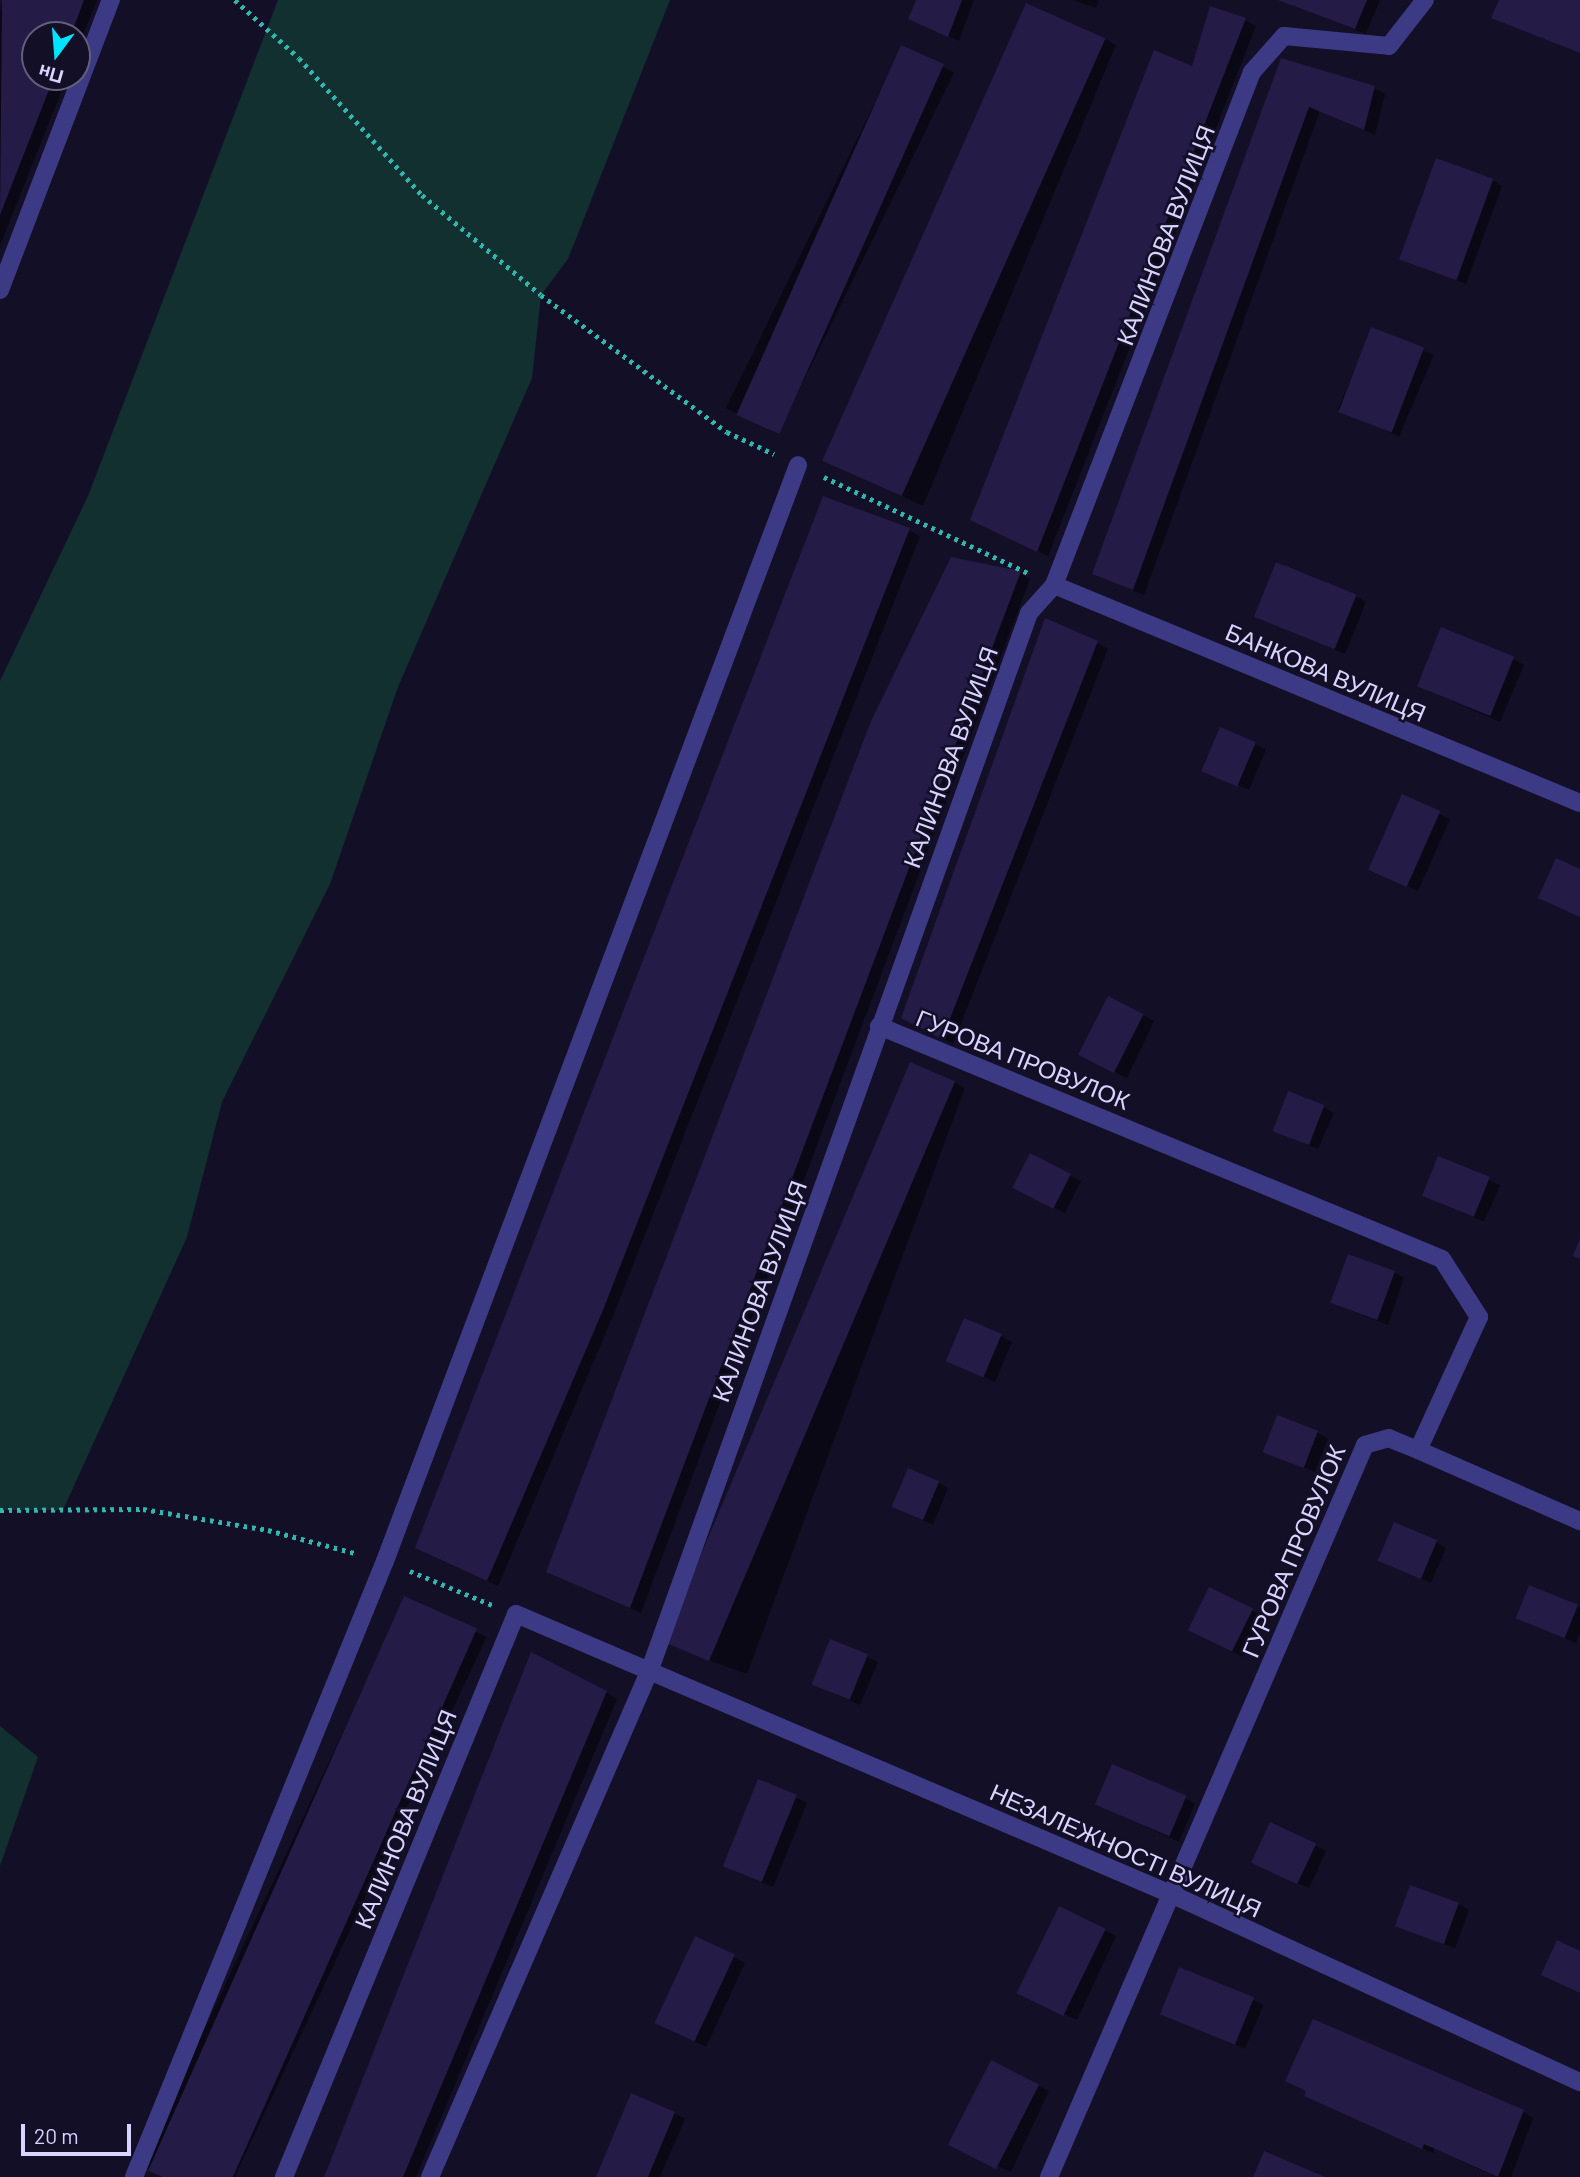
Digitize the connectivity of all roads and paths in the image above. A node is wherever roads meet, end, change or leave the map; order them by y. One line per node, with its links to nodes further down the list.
1 (111, 0): 4 (street)
2 (234, 0): 5 (path)
3 (1425, 0): 6 (street, КАЛИНОВА ВУЛИЦЯ)
4 (0, 290)
5 (799, 465): 6 (path); 12 (street)
6 (1054, 585): 7 (street, БАНКОВА ВУЛИЦЯ); 8 (street, КАЛИНОВА ВУЛИЦЯ)
7 (1580, 803)
8 (878, 1026): 9 (street, ГУРОВА ПРОВУЛОК); 14 (street, КАЛИНОВА ВУЛИЦЯ)
9 (1418, 1450): 11 (street); 15 (street, ГУРОВА ПРОВУЛОК)
10 (0, 1510): 12 (path)
11 (1580, 1521)
12 (385, 1561): 13 (path); 17 (street)
13 (516, 1614): 14 (street); 18 (street, КАЛИНОВА ВУЛИЦЯ)
14 (649, 1672): 15 (street, НЕЗАЛЕЖНОСТІ ВУЛИЦЯ); 19 (street, КАЛИНОВА ВУЛИЦЯ)
15 (1171, 1894): 16 (street, НЕЗАЛЕЖНОСТІ ВУЛИЦЯ); 20 (street, ГУРОВА ПРОВУЛОК)
16 (1580, 2082)
17 (134, 2177)
18 (284, 2177)
19 (430, 2177)
20 (1049, 2177)

